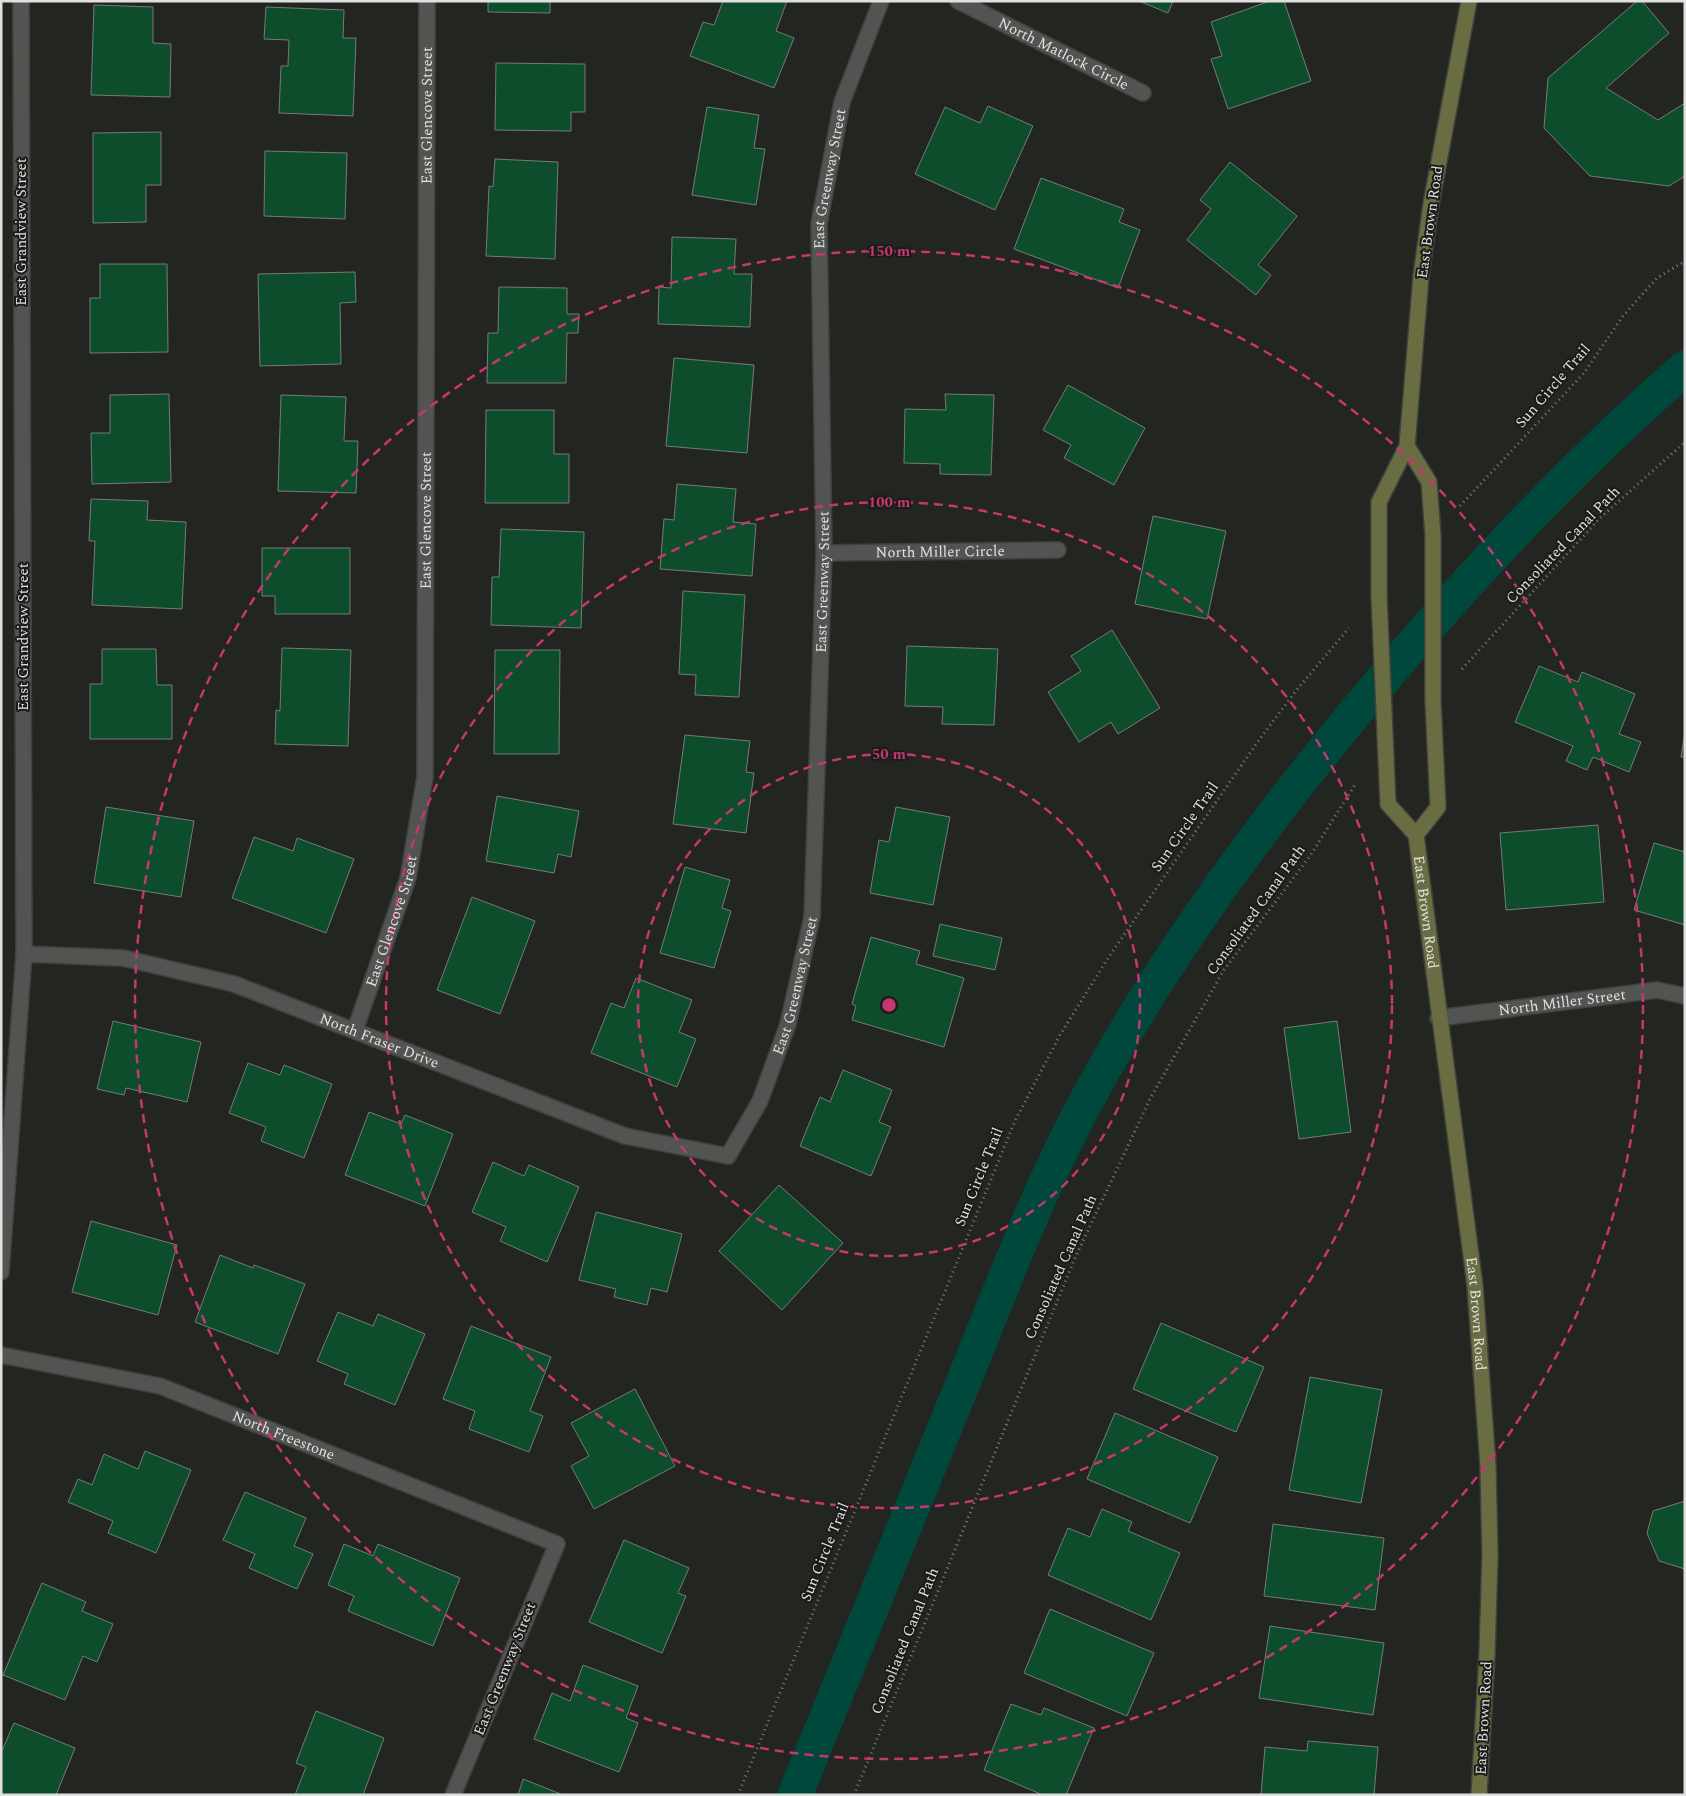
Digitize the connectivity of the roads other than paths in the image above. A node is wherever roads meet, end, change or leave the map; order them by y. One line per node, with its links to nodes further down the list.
1 (21, 1): 11 (street, East Grandview Street)
2 (427, 1): 14 (street, East Glencove Street)
3 (881, 1): 9 (street, East Greenway Street)
4 (958, 1): 6 (street, North Matlock Circle)
5 (1470, 1): 7 (main road, East Brown Road)
6 (1143, 93)
7 (1407, 446): 10 (main road, East Brown Road); 10 (main road, East Brown Road)
8 (1058, 550): 9 (street, North Miller Circle)
9 (824, 553): 15 (street, East Greenway Street)
10 (1416, 835): 13 (main road, East Brown Road)
11 (24, 954): 14 (street, North Fraser Drive); 16 (street, East Grandview Street)
12 (1685, 996): 13 (street, North Miller Street)
13 (1438, 1018): 20 (main road, East Brown Road)
14 (355, 1030): 15 (street, North Fraser Drive)
15 (728, 1156)
16 (1, 1272)
17 (1, 1355): 18 (street, North Freestone)
18 (556, 1544): 19 (street, East Greenway Street)
19 (453, 1795)
20 (1479, 1795)

